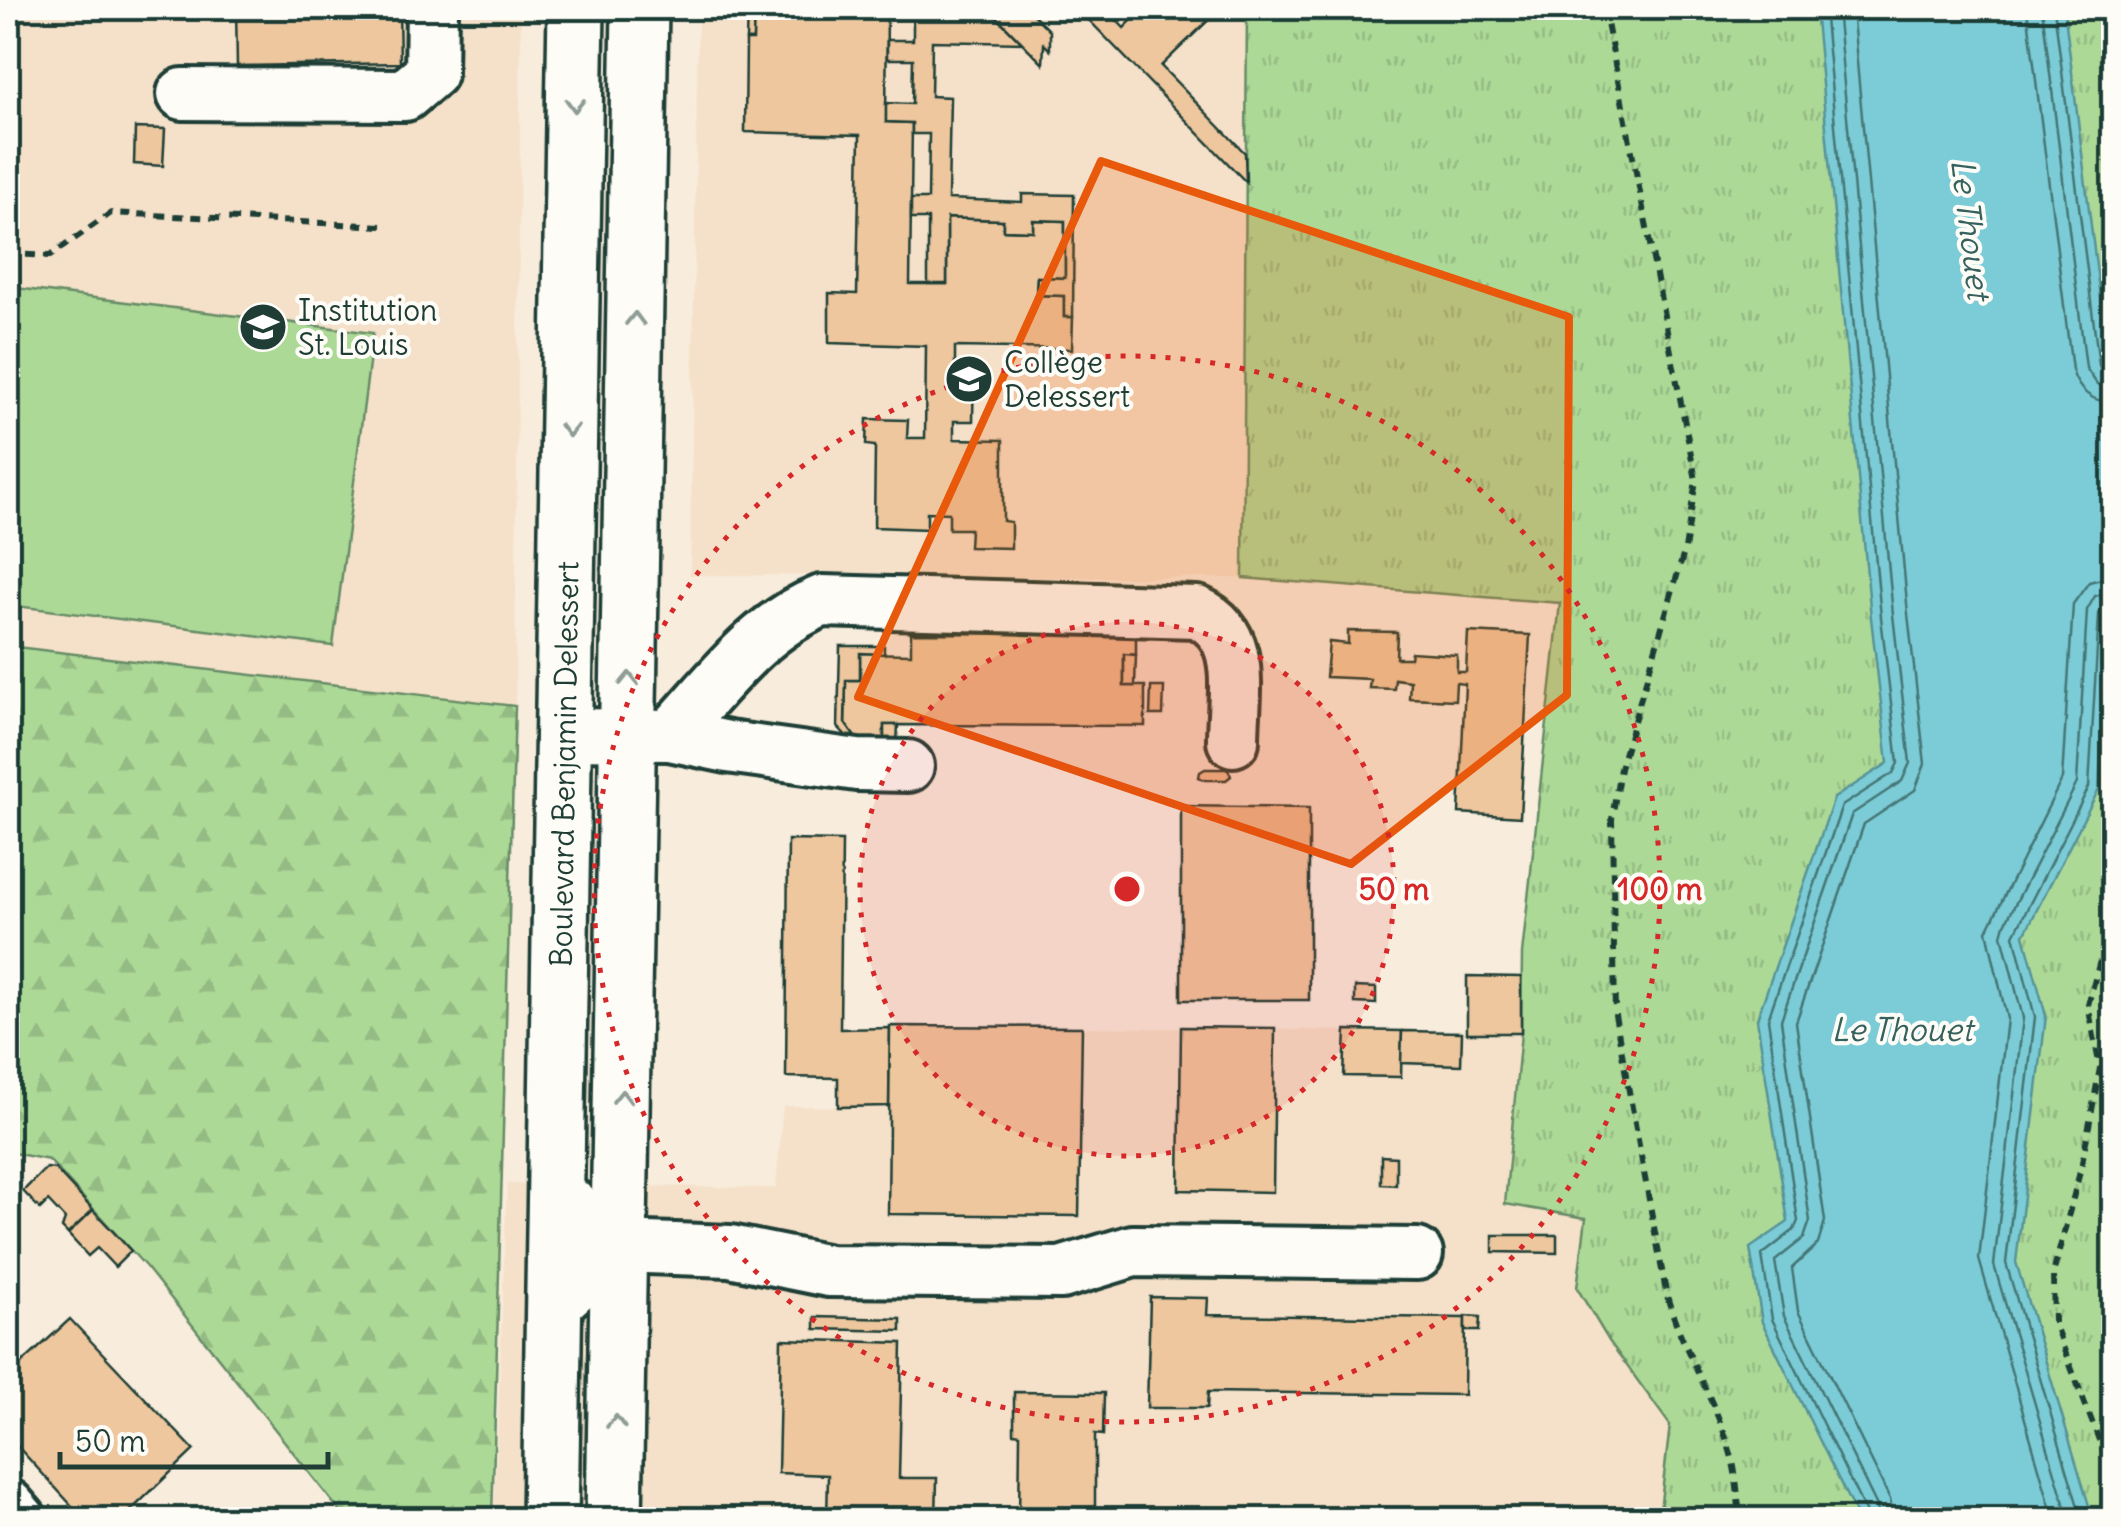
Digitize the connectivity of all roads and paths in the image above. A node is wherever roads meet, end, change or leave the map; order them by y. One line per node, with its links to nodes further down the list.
1 (432, 8): 7 (street)
2 (576, 8): 10 (main road, Boulevard Benjamin Delessert, one-way to 10)
3 (640, 8): 11 (main road, Boulevard Benjamin Delessert, one-way to 3)
4 (1604, 8): 24 (path)
5 (2102, 8): 6 (path)
6 (2114, 86)
7 (183, 94)
8 (384, 226): 9 (path)
9 (8, 254)
10 (564, 734): 11 (street); 15 (main road, Boulevard Benjamin Delessert)
11 (649, 735): 12 (street); 13 (street); 16 (main road, Boulevard Benjamin Delessert, one-way to 11)
12 (1233, 741)
13 (908, 766)
14 (2114, 909): 19 (path)
15 (556, 1191): 16 (street); 18 (main road, Boulevard Benjamin Delessert)
16 (619, 1246): 17 (street); 18 (street); 23 (main road, Boulevard Benjamin Delessert, one-way to 16)
17 (1417, 1254)
18 (554, 1305): 22 (main road, Boulevard Benjamin Delessert)
19 (2114, 1478)
20 (8, 1505): 21 (street)
21 (21, 1520)
22 (550, 1520)
23 (614, 1520)
24 (1740, 1520)

